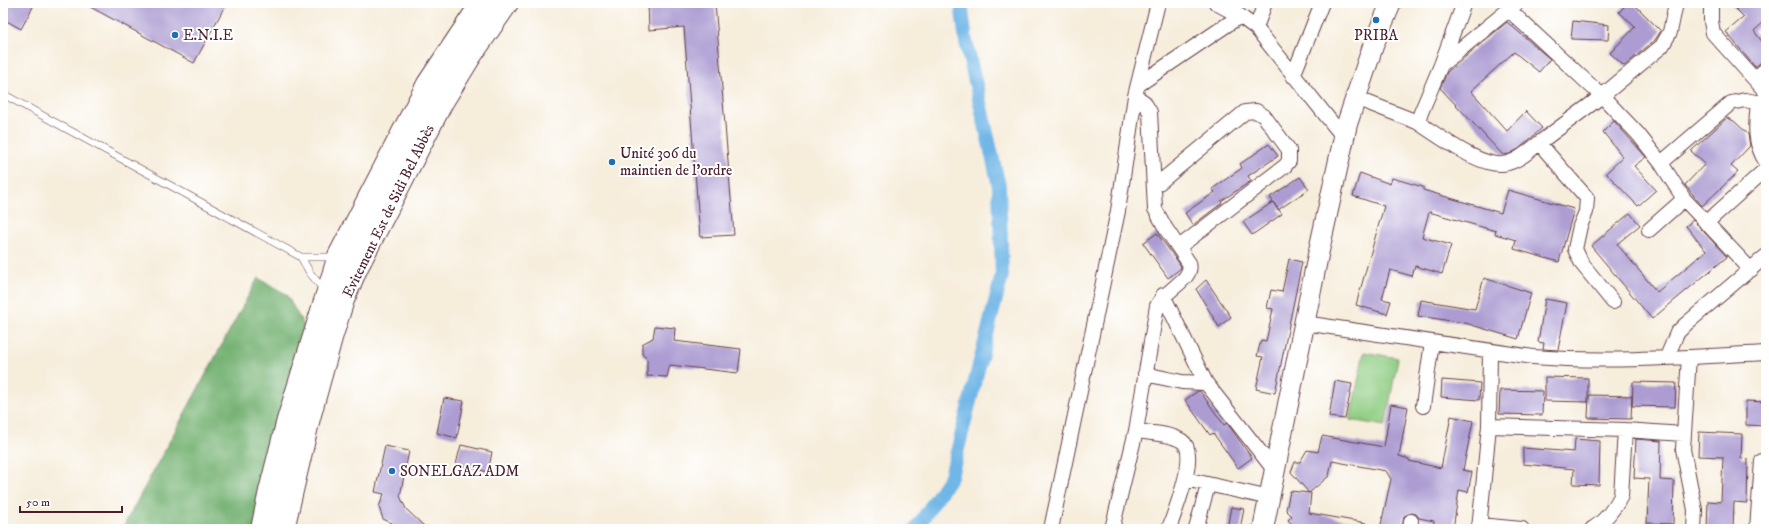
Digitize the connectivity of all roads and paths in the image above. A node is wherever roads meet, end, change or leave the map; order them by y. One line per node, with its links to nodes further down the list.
1 (482, 3): 36 (highway, Evitement Est de Sidi Bel Abbès)
2 (507, 3): 36 (highway, Evitement Est de Sidi Bel Abbès)
3 (1158, 3): 18 (street)
4 (1216, 3): 12 (street)
5 (1265, 3): 13 (street)
6 (1322, 3): 16 (street)
7 (1392, 3): 21 (street)
8 (1464, 3): 14 (street)
9 (1676, 3): 20 (street)
10 (1711, 3): 17 (street)
11 (1513, 6): 14 (street); 20 (street)
12 (1234, 10): 13 (street); 18 (street)
13 (1256, 28): 16 (street)
14 (1441, 65): 23 (street)
15 (1766, 69): 17 (street)
16 (1293, 76): 24 (street)
17 (1755, 79): 22 (street)
18 (1137, 91): 29 (street); 64 (street)
19 (3, 94): 35 (lane)
20 (1602, 96): 25 (street); 27 (street)
21 (1356, 98): 23 (street); 24 (street)
22 (1763, 99): 26 (street); 27 (street)
23 (1418, 122): 25 (street)
24 (1344, 138): 41 (street)
25 (1539, 143): 40 (street)
26 (1766, 162)
27 (1661, 163): 30 (street)
28 (1766, 168): 31 (street)
29 (1154, 187): 33 (street); 33 (street)
30 (1684, 199): 31 (street); 32 (street)
31 (1706, 223): 37 (street)
32 (1649, 230)
33 (1179, 247): 38 (street)
34 (1766, 256): 37 (street)
35 (301, 257): 36 (lane); 39 (lane)
36 (349, 261): 39 (highway, Evitement Est de Sidi Bel Abbès)
37 (1751, 270): 46 (street)
38 (1163, 296): 48 (street); 49 (street)
39 (335, 298): 62 (highway, Evitement Est de Sidi Bel Abbès); 63 (highway, Evitement Est de Sidi Bel Abbès)
40 (1613, 302)
41 (1304, 323): 42 (street); 56 (street)
42 (1432, 342): 44 (street); 50 (street)
43 (1766, 342): 45 (street)
44 (1490, 351): 46 (street); 51 (street)
45 (1760, 353): 47 (street)
46 (1667, 357): 47 (street)
47 (1689, 357): 54 (street)
48 (1145, 374): 49 (street); 53 (street)
49 (1206, 383): 56 (street)
50 (1423, 406)
51 (1489, 426): 52 (street); 60 (street)
52 (1626, 430): 54 (street); 61 (street)
53 (1136, 431): 57 (street); 65 (street)
54 (1683, 434): 70 (street)
55 (1762, 460): 71 (street)
56 (1274, 470): 59 (street)
57 (1185, 479): 58 (street); 66 (street)
58 (1208, 484): 59 (street); 67 (street)
59 (1270, 498): 68 (street)
60 (1479, 527): 69 (street)
61 (1596, 528)
62 (262, 529)
63 (283, 529)
64 (1051, 529)
65 (1112, 529)
66 (1169, 529)
67 (1196, 529)
68 (1263, 529)
69 (1522, 529)
70 (1694, 529)
71 (1757, 529)

